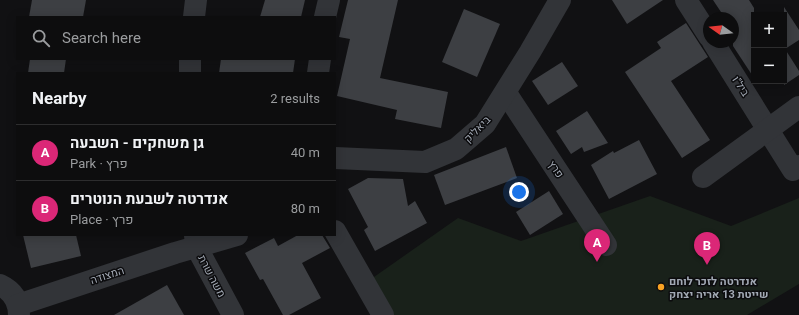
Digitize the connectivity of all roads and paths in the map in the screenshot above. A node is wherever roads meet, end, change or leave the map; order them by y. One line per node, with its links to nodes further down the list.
1 (196, 0): 5 (street)
2 (328, 0): 6 (street)
3 (560, 0): 13 (street, ביאליק)
4 (686, 0): 7 (street)
5 (194, 16)
6 (325, 16)
7 (703, 27)
8 (717, 48): 15 (street, ביל"ו)
9 (190, 60): 11 (street)
10 (320, 60): 12 (street)
11 (190, 72)
12 (318, 72)
13 (506, 93): 16 (street, ביאליק); 22 (street, פרץ)
14 (799, 107): 15 (street)
15 (769, 130): 17 (street, ביל"ו); 18 (street)
16 (336, 158)
17 (799, 166)
18 (703, 177)
19 (336, 233): 26 (street)
20 (229, 236): 21 (street, המצודה)
21 (196, 240): 24 (street, המצודה); 25 (street, משה שרת)
22 (606, 245)
23 (0, 285): 24 (street)
24 (19, 310)
25 (233, 315)
26 (383, 315)

